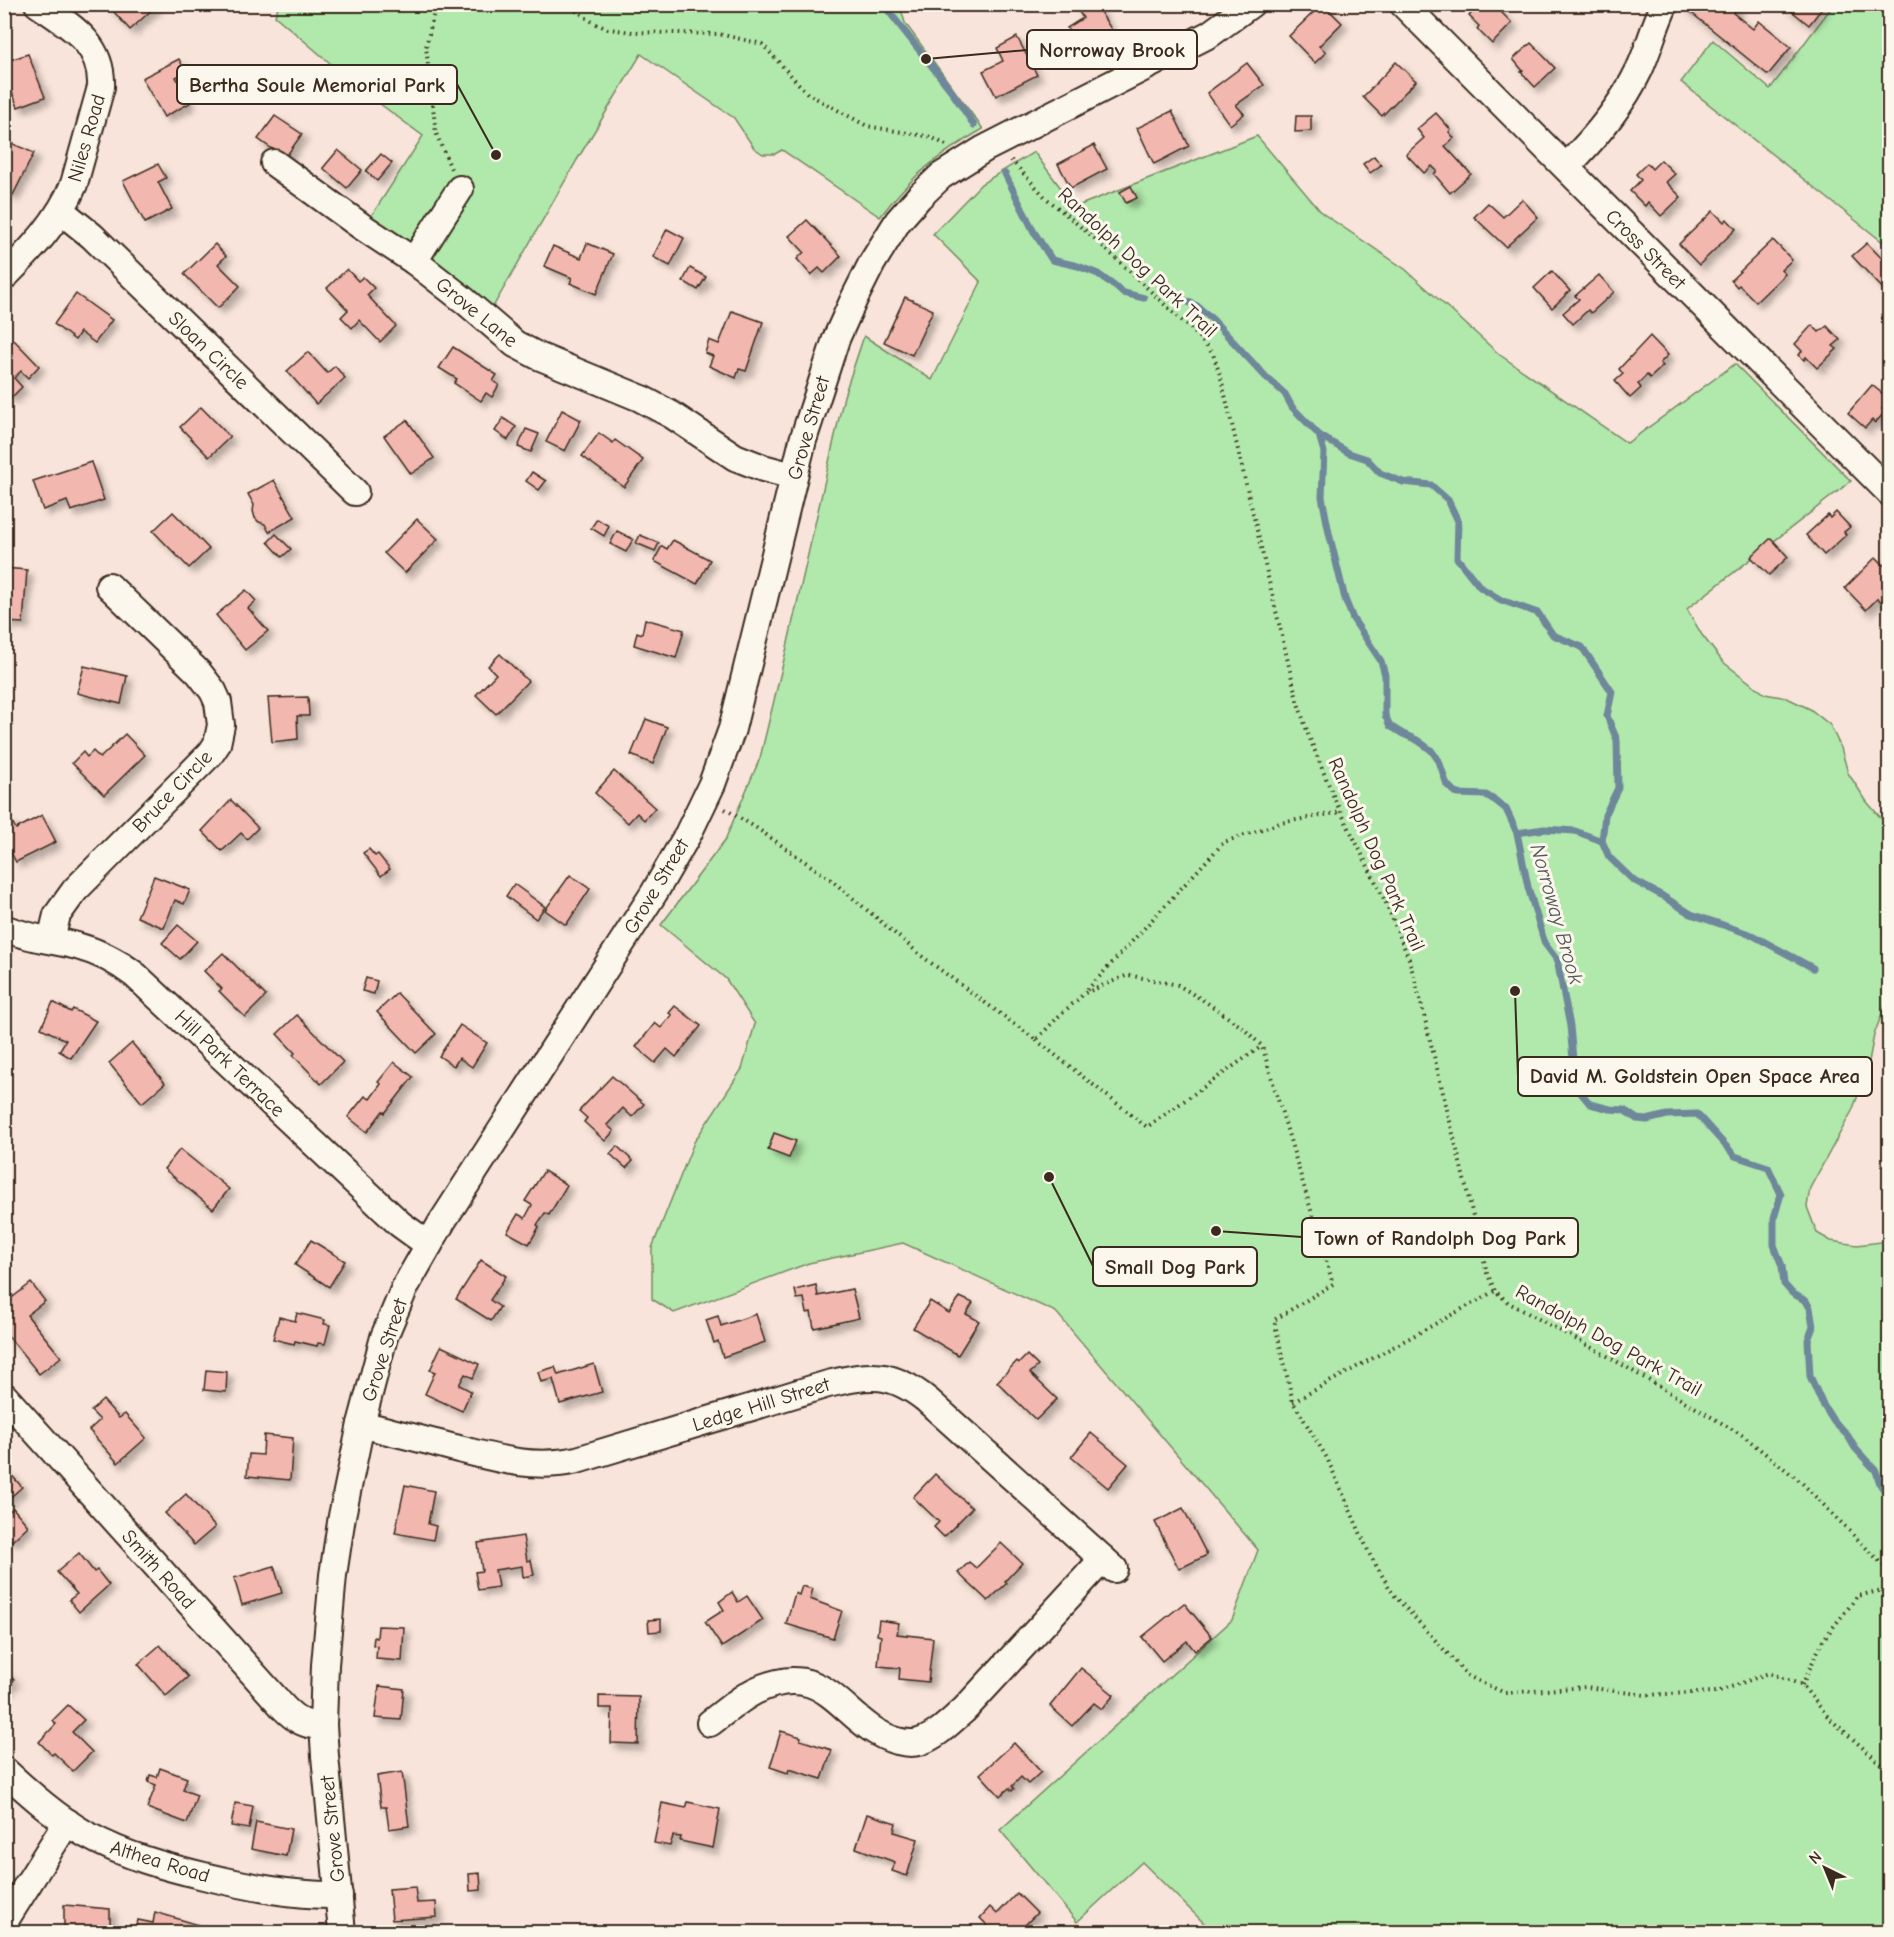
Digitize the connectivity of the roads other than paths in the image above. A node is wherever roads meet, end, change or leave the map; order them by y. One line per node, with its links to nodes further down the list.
1 (38, 4): 8 (street, Niles Road)
2 (1251, 4): 11 (street, Grove Street)
3 (1403, 4): 6 (street, Cross Street)
4 (1665, 4): 6 (street)
5 (274, 163): 9 (street, Grove Lane)
6 (1566, 167): 13 (street, Cross Street)
7 (460, 189): 9 (street)
8 (61, 211): 10 (street, Niles Road); 12 (street, Sloan Circle)
9 (414, 261): 11 (street, Grove Lane)
10 (4, 277)
11 (793, 477): 17 (street, Grove Street)
12 (355, 492)
13 (1890, 493)
14 (109, 586): 16 (street, Bruce Circle)
15 (4, 928): 16 (street, Hill Park Terrace)
16 (51, 940): 17 (street, Hill Park Terrace)
17 (429, 1245): 19 (street, Grove Street)
18 (4, 1396): 21 (street, Smith Road)
19 (362, 1424): 20 (street, Ledge Hill Street); 21 (street, Grove Street)
20 (710, 1723)
21 (323, 1725): 24 (street, Grove Street)
22 (4, 1770): 23 (street, Althea Road)
23 (67, 1822): 24 (street, Althea Road); 25 (street)
24 (339, 1895): 26 (street, Grove Street)
25 (4, 1922)
26 (342, 1932)

